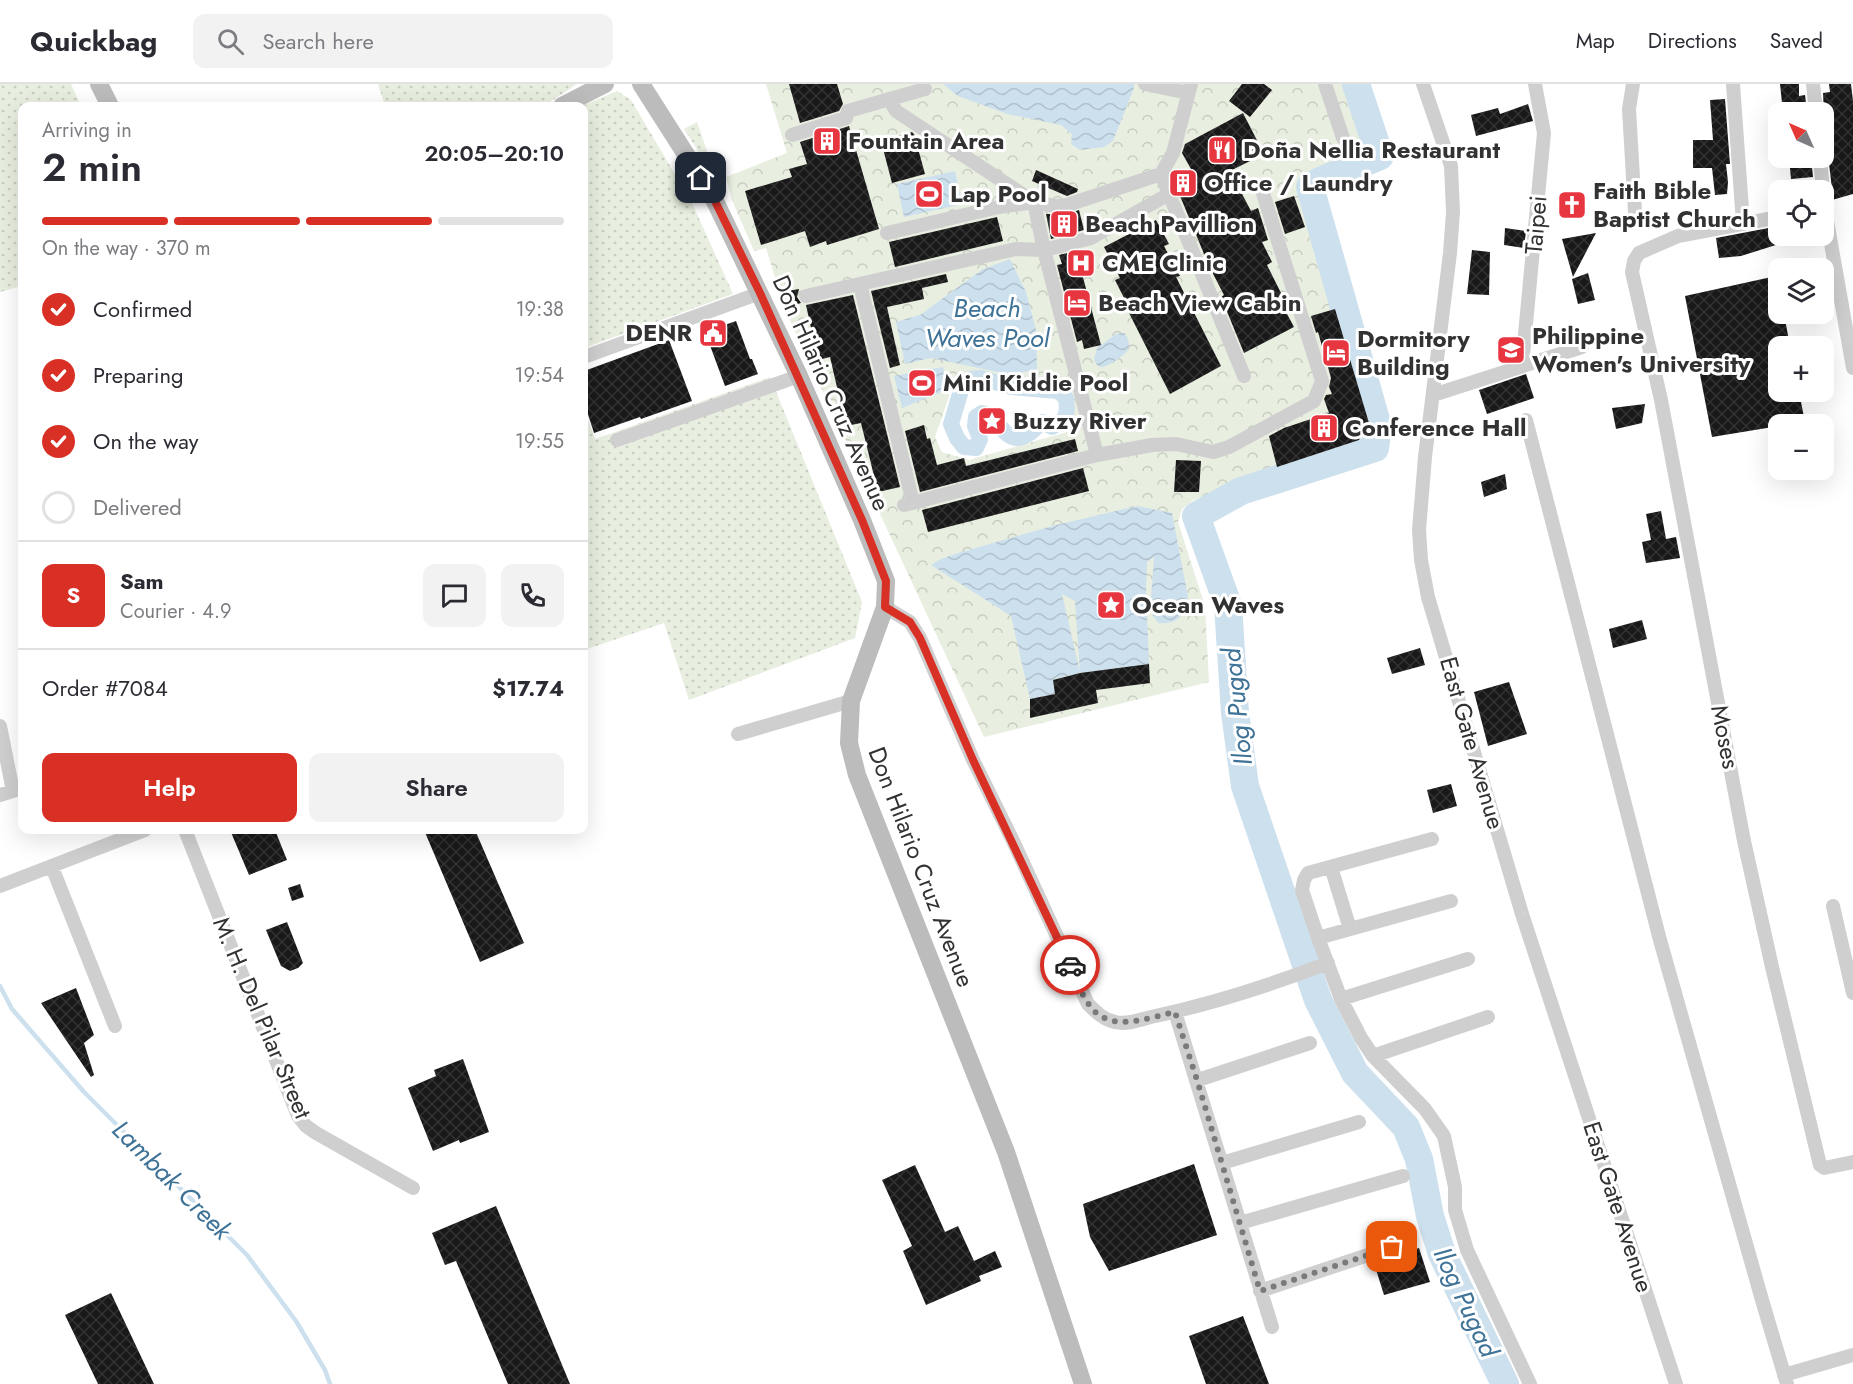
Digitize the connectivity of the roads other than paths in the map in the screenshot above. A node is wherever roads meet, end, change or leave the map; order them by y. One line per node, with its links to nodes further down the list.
1 (99, 84): 14 (street)
2 (605, 84): 15 (street)
3 (641, 84): 30 (street, Don Hilario Cruz Avenue)
4 (1145, 84): 12 (street)
5 (1325, 84): 18 (street)
6 (1424, 84): 38 (street, East Gate Avenue)
7 (1535, 84): 34 (street, Taipei)
8 (1633, 84): 23 (street)
9 (1734, 84): 25 (street)
10 (1813, 84): 16 (street)
11 (925, 89): 13 (street)
12 (1190, 89): 19 (street)
13 (889, 99): 17 (street); 22 (street)
14 (108, 102)
15 (570, 102)
16 (1815, 102)
17 (792, 135)
18 (1343, 138)
19 (1161, 174): 21 (street); 22 (street)
20 (1261, 187): 41 (street)
21 (1169, 194): 28 (street); 37 (street)
22 (1034, 202): 26 (street); 28 (street)
23 (1635, 212)
24 (1768, 219): 25 (street)
25 (1743, 223): 68 (street, Moses)
26 (887, 233)
27 (1831, 246): 35 (street)
28 (1044, 250): 29 (street); 41 (street)
29 (860, 284): 31 (street); 41 (street)
30 (760, 293): 33 (street); 36 (street, Don Hilario Cruz Avenue)
31 (807, 296)
32 (1582, 347): 34 (street)
33 (588, 356)
34 (1522, 366): 38 (street)
35 (1853, 368)
36 (799, 376): 40 (street); 42 (street, Don Hilario Cruz Avenue)
37 (1244, 376)
38 (1433, 395): 80 (street, East Gate Avenue)
39 (1526, 420): 77 (street)
40 (617, 440)
41 (1097, 455)
42 (885, 607): 43 (street, Don Hilario Cruz Avenue); 61 (street)
43 (851, 701): 45 (street); 78 (street, Don Hilario Cruz Avenue)
44 (0, 726): 46 (street)
45 (738, 734)
46 (12, 791)
47 (135, 834): 50 (street)
48 (187, 834): 71 (street, M. H. Del Pilar Street)
49 (1432, 839): 51 (street)
50 (52, 867): 52 (street); 63 (street)
51 (1330, 867): 55 (street); 56 (street)
52 (0, 886)
53 (1451, 901): 55 (street)
54 (1833, 906): 59 (street)
55 (1350, 930): 56 (street)
56 (1318, 938): 58 (street)
57 (1468, 959): 60 (street)
58 (1328, 963): 60 (street); 61 (street)
59 (1853, 993)
60 (1341, 999): 65 (street)
61 (1175, 1012): 66 (street)
62 (1488, 1017): 65 (street)
63 (115, 1026)
64 (1310, 1043): 66 (street)
65 (1373, 1056): 79 (street)
66 (1197, 1080): 69 (street)
67 (1359, 1122): 69 (street)
68 (1853, 1162)
69 (1222, 1163): 72 (street)
70 (1403, 1176): 72 (street)
71 (413, 1188)
72 (1240, 1223): 74 (street)
73 (1392, 1247): 74 (street)
74 (1260, 1291): 75 (street)
75 (1272, 1327)
76 (1853, 1355): 77 (street)
77 (1786, 1379)
78 (1083, 1384)
79 (1530, 1384)
80 (1676, 1384)

